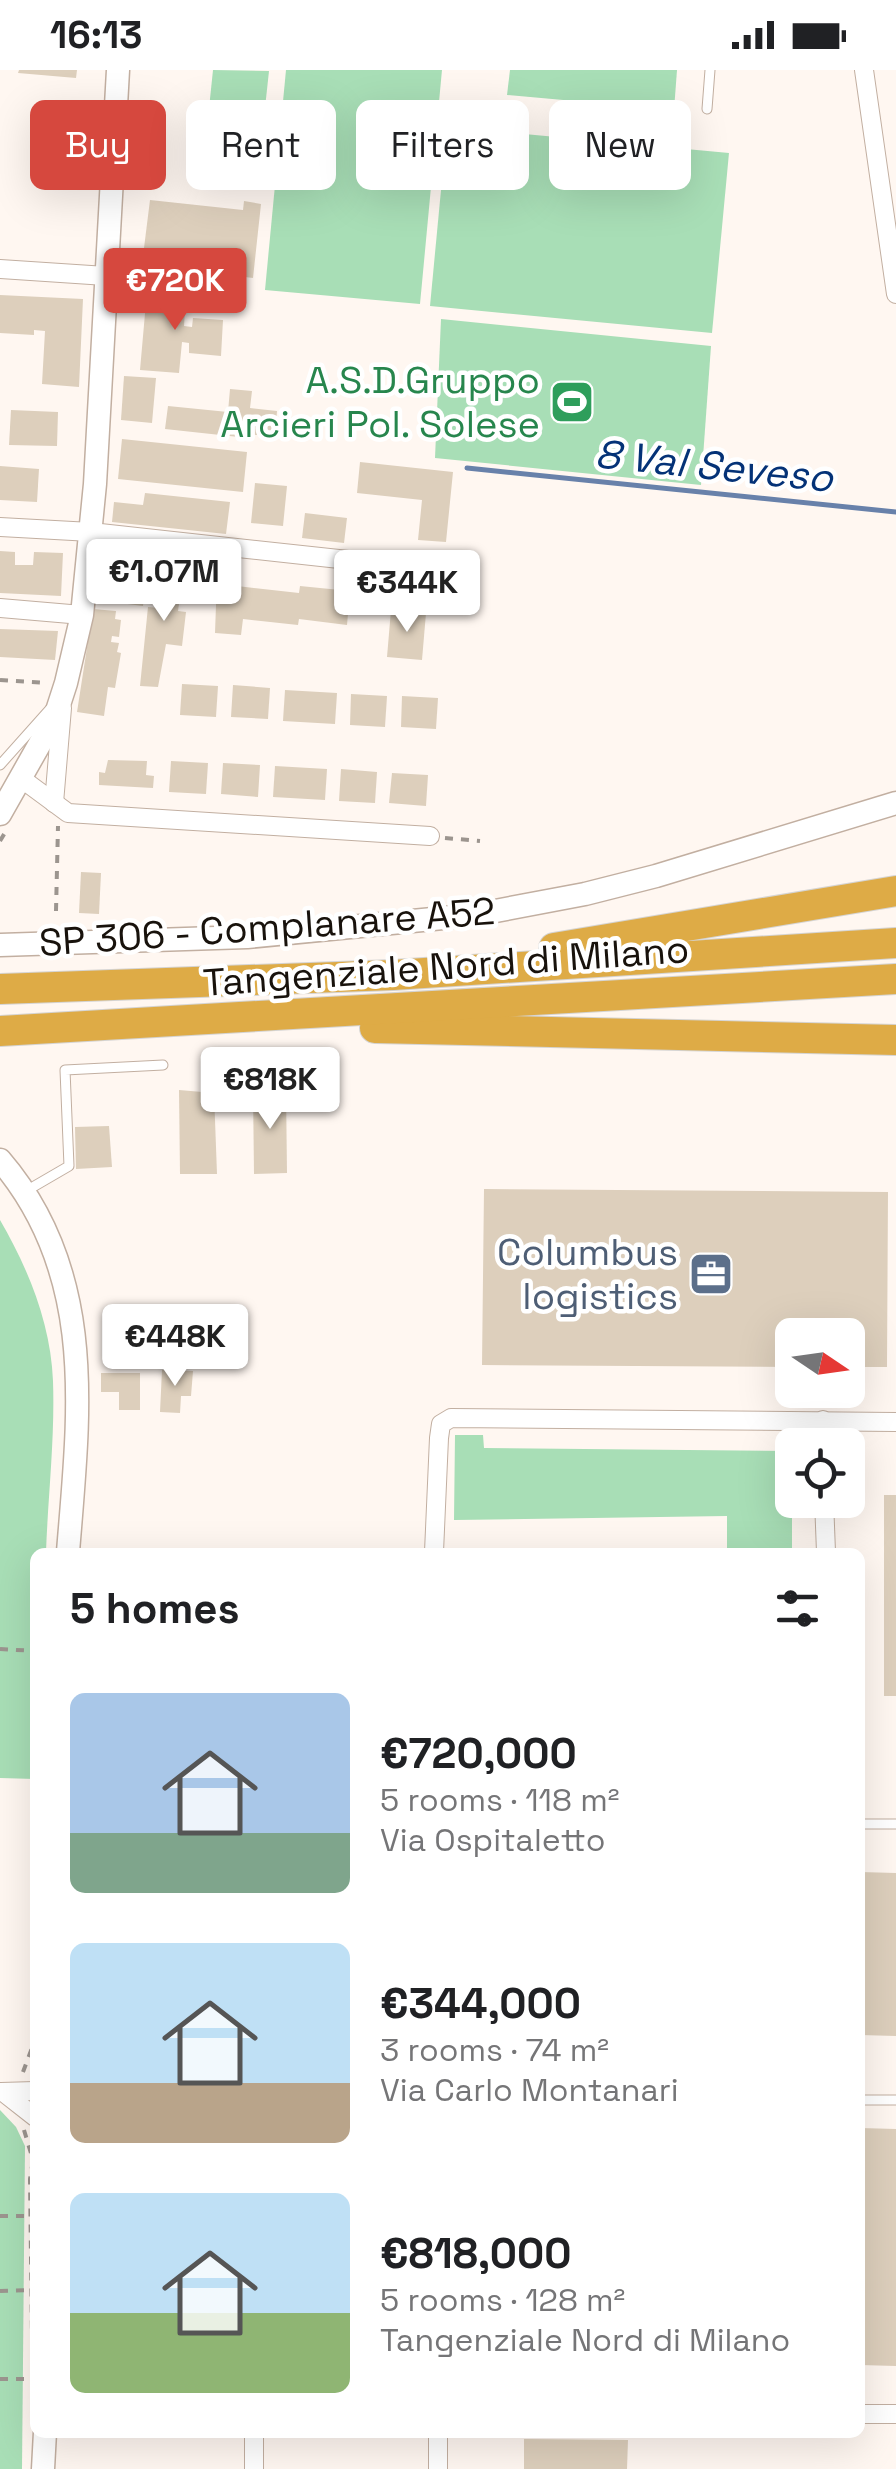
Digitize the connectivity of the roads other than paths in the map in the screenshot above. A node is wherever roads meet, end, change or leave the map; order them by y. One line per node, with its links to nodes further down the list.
1 (118, 70): 6 (street)
2 (710, 70): 4 (lane)
3 (864, 70): 7 (street)
4 (706, 109)
5 (0, 269): 6 (street)
6 (106, 276): 9 (street)
7 (896, 294)
8 (0, 527): 9 (street)
9 (91, 532): 10 (street); 12 (street)
10 (384, 564)
11 (0, 608): 12 (street)
12 (82, 615): 13 (street)
13 (64, 690): 14 (lane); 15 (street); 17 (street)
14 (0, 765): 15 (lane)
15 (22, 779): 17 (street); 18 (street)
16 (891, 800): 22 (street, SP 306 - Complanare A52)
17 (58, 807): 19 (street)
18 (0, 814)
19 (430, 836)
20 (896, 891): 23 (highway)
21 (896, 943): 23 (highway, Tangenziale Nord di Milano)
22 (0, 946)
23 (393, 975): 25 (highway, Tangenziale Nord di Milano)
24 (896, 979): 26 (highway, Tangenziale Nord di Milano)
25 (0, 989)
26 (178, 1023): 27 (highway, Tangenziale Nord di Milano); 28 (highway)
27 (0, 1031)
28 (896, 1040)
29 (163, 1065): 31 (lane)
30 (0, 1160): 31 (street)
31 (26, 1191): 36 (street)
32 (822, 1420): 33 (street); 34 (street); 37 (street)
33 (896, 1422)
34 (822, 1428)
35 (825, 1518): 38 (street)
36 (68, 1548)
37 (434, 1548)
38 (826, 1548)
39 (865, 1824): 40 (lane)
40 (896, 1824)
41 (30, 2090): 42 (street)
42 (2, 2092): 45 (street)
43 (865, 2100): 44 (lane)
44 (896, 2100)
45 (30, 2113)
46 (865, 2414): 47 (street)
47 (896, 2414)
48 (39, 2438): 51 (street)
49 (254, 2438): 52 (street)
50 (438, 2438): 53 (street)
51 (42, 2469)
52 (254, 2469)
53 (438, 2469)

